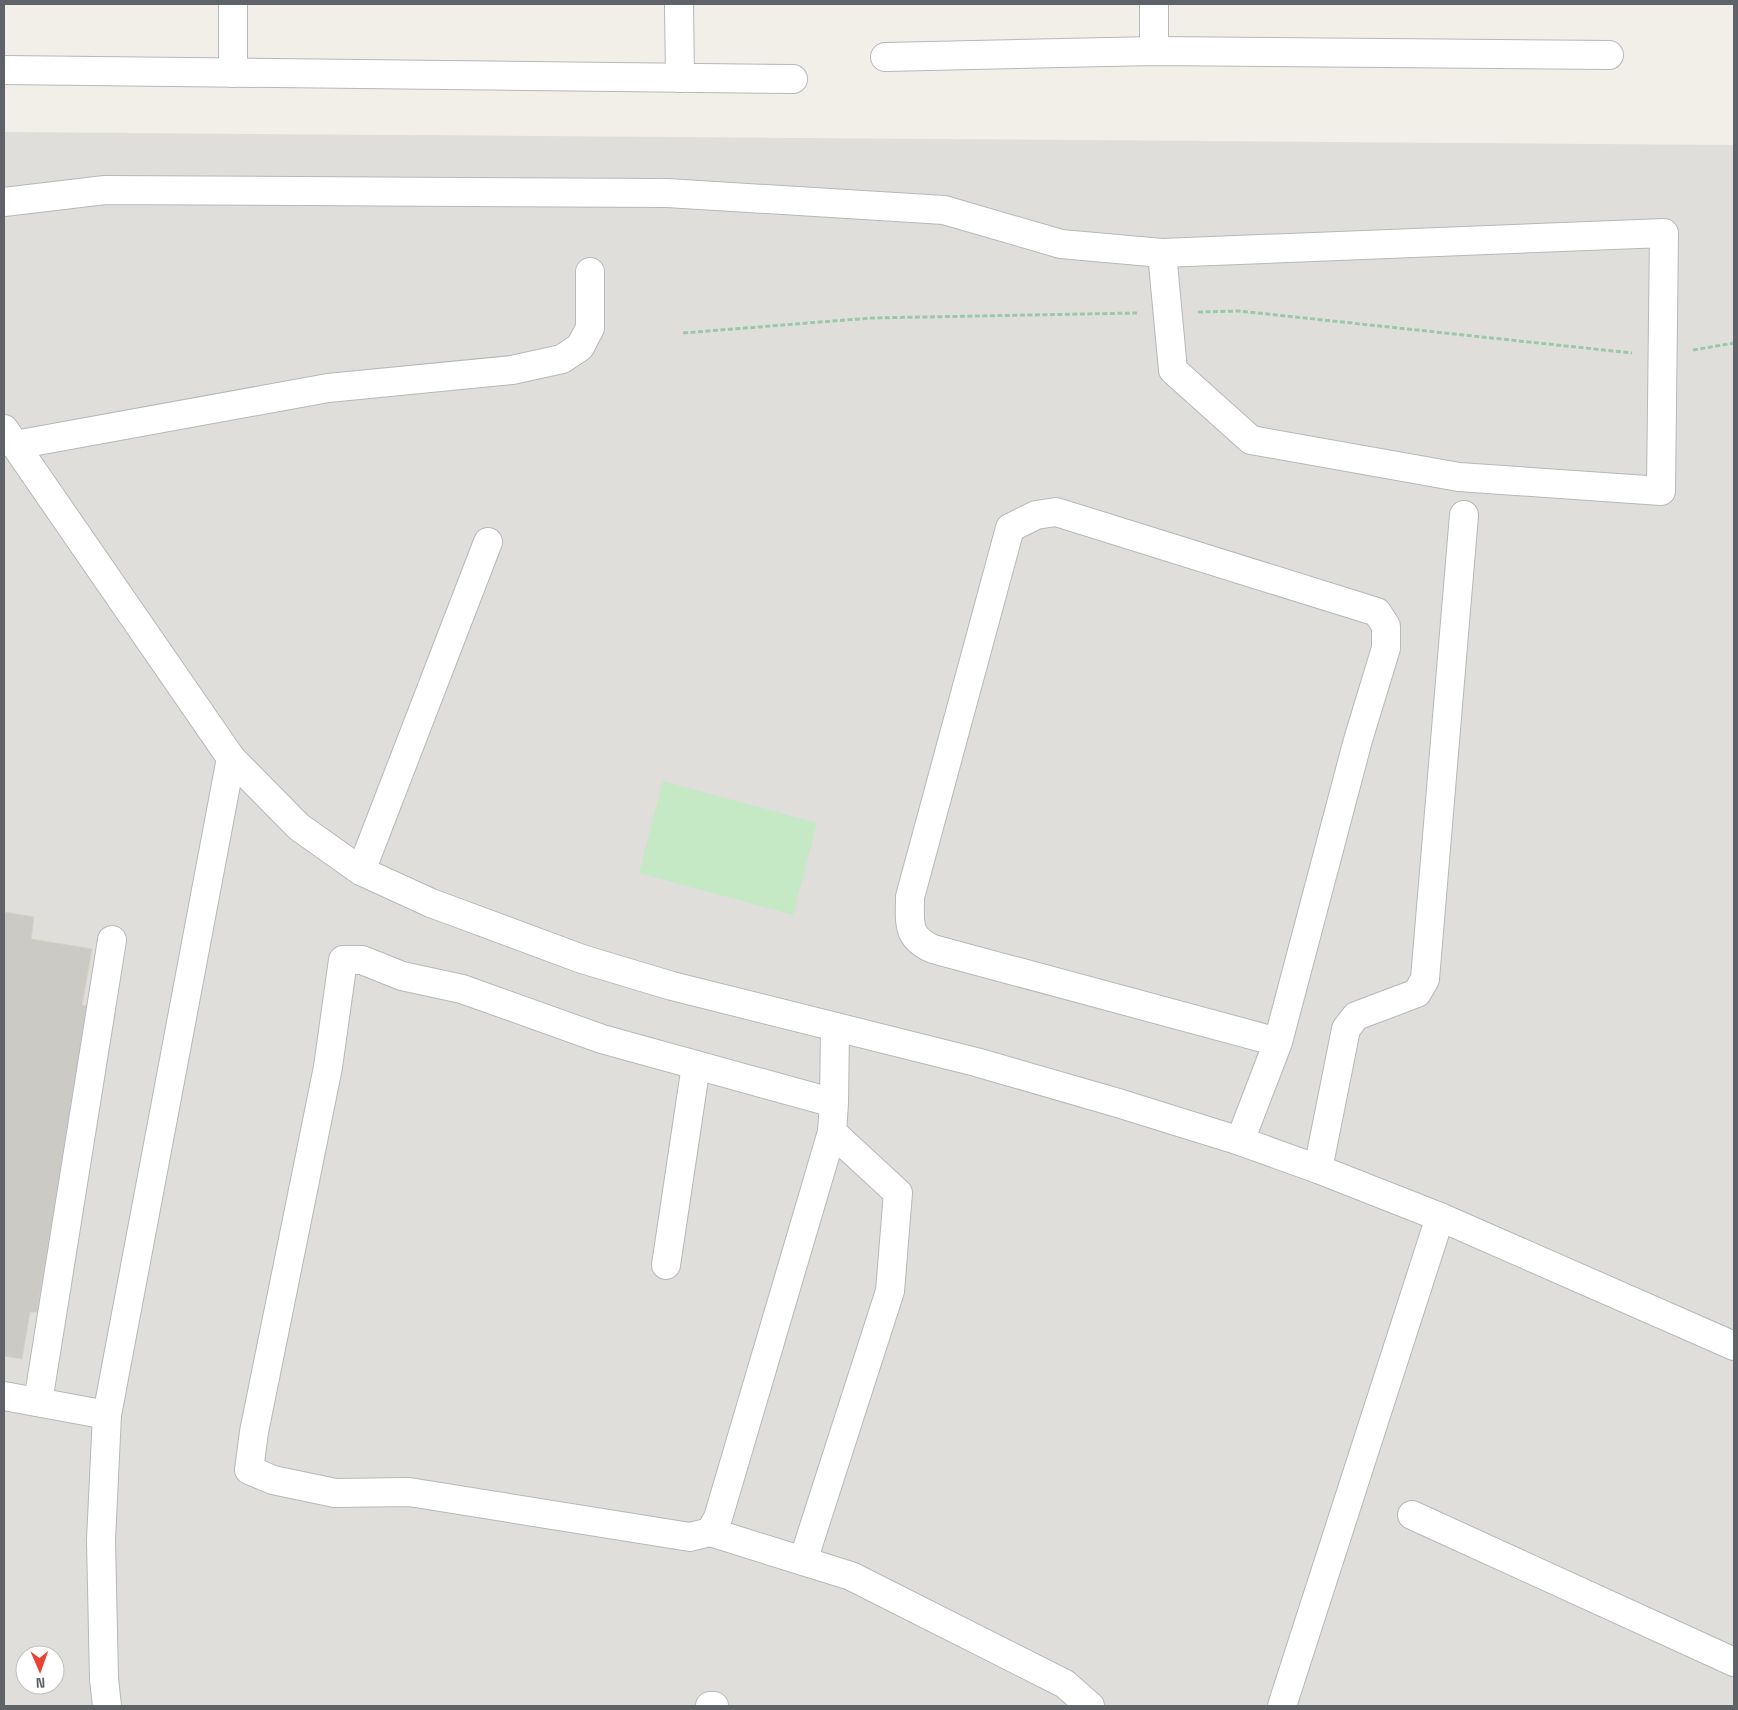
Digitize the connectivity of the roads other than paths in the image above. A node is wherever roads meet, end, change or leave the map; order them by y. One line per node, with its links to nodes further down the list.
1 (233, 4): 8 (street)
2 (680, 4): 9 (street)
3 (1154, 4): 4 (street)
4 (1154, 51): 5 (street); 6 (street)
5 (1609, 55)
6 (886, 57)
7 (4, 70): 8 (street)
8 (233, 73): 9 (street)
9 (680, 78): 10 (street)
10 (793, 79)
11 (4, 202): 12 (street)
12 (1162, 253): 12 (street)
13 (590, 272): 14 (street)
14 (9, 437): 17 (street)
15 (1464, 515): 26 (street)
16 (488, 542): 18 (street)
17 (231, 758): 18 (street); 32 (street)
18 (361, 872): 20 (street)
19 (112, 940): 31 (street)
20 (835, 1027): 23 (street); 25 (street)
21 (1278, 1042): 21 (street); 25 (street)
22 (696, 1065): 23 (street); 28 (street); 34 (street)
23 (834, 1103): 24 (street)
24 (832, 1132): 34 (street); 35 (street)
25 (1240, 1141): 26 (street)
26 (1318, 1168): 27 (street)
27 (1440, 1217): 29 (street); 41 (street)
28 (666, 1265)
29 (1734, 1346)
30 (4, 1396): 31 (street)
31 (38, 1402): 32 (street)
32 (107, 1415): 37 (street)
33 (1412, 1515): 36 (street)
34 (710, 1532): 35 (street)
35 (803, 1561): 40 (street)
36 (1734, 1662)
37 (108, 1706)
38 (710, 1706): 39 (street)
39 (714, 1706)
40 (1090, 1706)
41 (1282, 1706)

